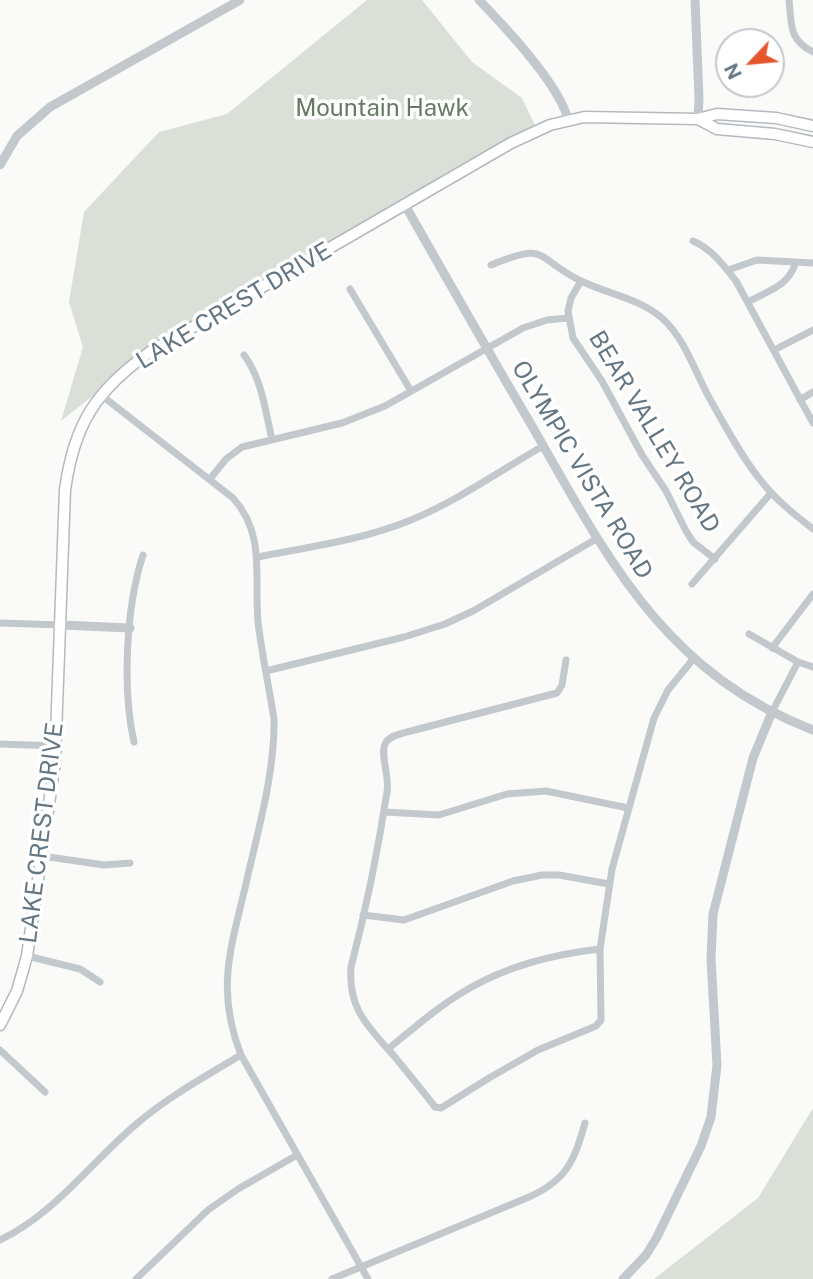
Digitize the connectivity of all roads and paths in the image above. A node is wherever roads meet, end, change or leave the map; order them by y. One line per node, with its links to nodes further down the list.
1 (240, 0): 10 (street)
2 (479, 0): 7 (street)
3 (695, 0): 6 (street)
4 (789, 0): 5 (street)
5 (813, 52)
6 (698, 119): 7 (main road, LAKE CREST DRIVE); 8 (main road, LAKE CREST DRIVE); 9 (main road, LAKE CREST DRIVE)
7 (568, 120): 11 (main road, LAKE CREST DRIVE)
8 (813, 126)
9 (813, 142)
10 (0, 165)
11 (405, 205): 22 (street, OLYMPIC VISTA ROAD); 27 (main road, LAKE CREST DRIVE)
12 (693, 241): 16 (street)
13 (796, 262): 14 (street); 16 (street); 19 (street)
14 (813, 262)
15 (491, 265): 17 (street)
16 (728, 271): 19 (street)
17 (581, 281): 20 (street, BEAR VALLEY ROAD); 33 (street)
18 (350, 289): 25 (street)
19 (747, 302): 23 (street)
20 (568, 318): 22 (street); 38 (street, BEAR VALLEY ROAD)
21 (813, 330): 23 (street)
22 (486, 348): 25 (street); 31 (street, OLYMPIC VISTA ROAD)
23 (774, 351): 28 (street)
24 (244, 355): 30 (street)
25 (411, 391): 30 (street)
26 (813, 392): 28 (street)
27 (101, 395): 32 (street); 42 (main road, LAKE CREST DRIVE)
28 (800, 400): 29 (street)
29 (813, 423)
30 (272, 439): 32 (street)
31 (543, 446): 35 (street, OLYMPIC VISTA ROAD); 37 (street)
32 (210, 478): 37 (street)
33 (771, 493): 34 (street); 38 (street)
34 (813, 528)
35 (596, 538): 46 (street, OLYMPIC VISTA ROAD); 50 (street)
36 (143, 555): 43 (street)
37 (258, 557): 50 (street)
38 (715, 559): 39 (street)
39 (692, 584)
40 (813, 594): 45 (street)
41 (0, 623): 42 (street)
42 (61, 625): 43 (street); 55 (main road, LAKE CREST DRIVE)
43 (130, 628): 53 (street)
44 (749, 634): 45 (street)
45 (772, 648): 48 (street)
46 (694, 658): 51 (street, OLYMPIC VISTA ROAD); 56 (street)
47 (566, 660): 57 (street)
48 (798, 662): 49 (street); 51 (street)
49 (813, 667)
50 (266, 671): 68 (street)
51 (772, 712): 52 (street, OLYMPIC VISTA ROAD); 77 (street)
52 (813, 730)
53 (134, 742)
54 (0, 744): 55 (street)
55 (57, 746): 58 (main road, LAKE CREST DRIVE)
56 (628, 808): 57 (street); 60 (street)
57 (385, 812): 61 (street)
58 (42, 856): 59 (street); 63 (main road, LAKE CREST DRIVE)
59 (130, 863)
60 (609, 884): 61 (street); 62 (street)
61 (363, 915): 66 (street)
62 (600, 949): 66 (street); 66 (street)
63 (27, 956): 64 (street); 65 (main road, LAKE CREST DRIVE)
64 (100, 982)
65 (0, 1026)
66 (388, 1049)
67 (0, 1050): 69 (street)
68 (241, 1055): 71 (street); 72 (street)
69 (45, 1092)
70 (585, 1123): 73 (street)
71 (297, 1155): 73 (street); 74 (street)
72 (0, 1240)
73 (360, 1266): 75 (street); 76 (street)
74 (136, 1279)
75 (332, 1279)
76 (368, 1279)
77 (623, 1279)

